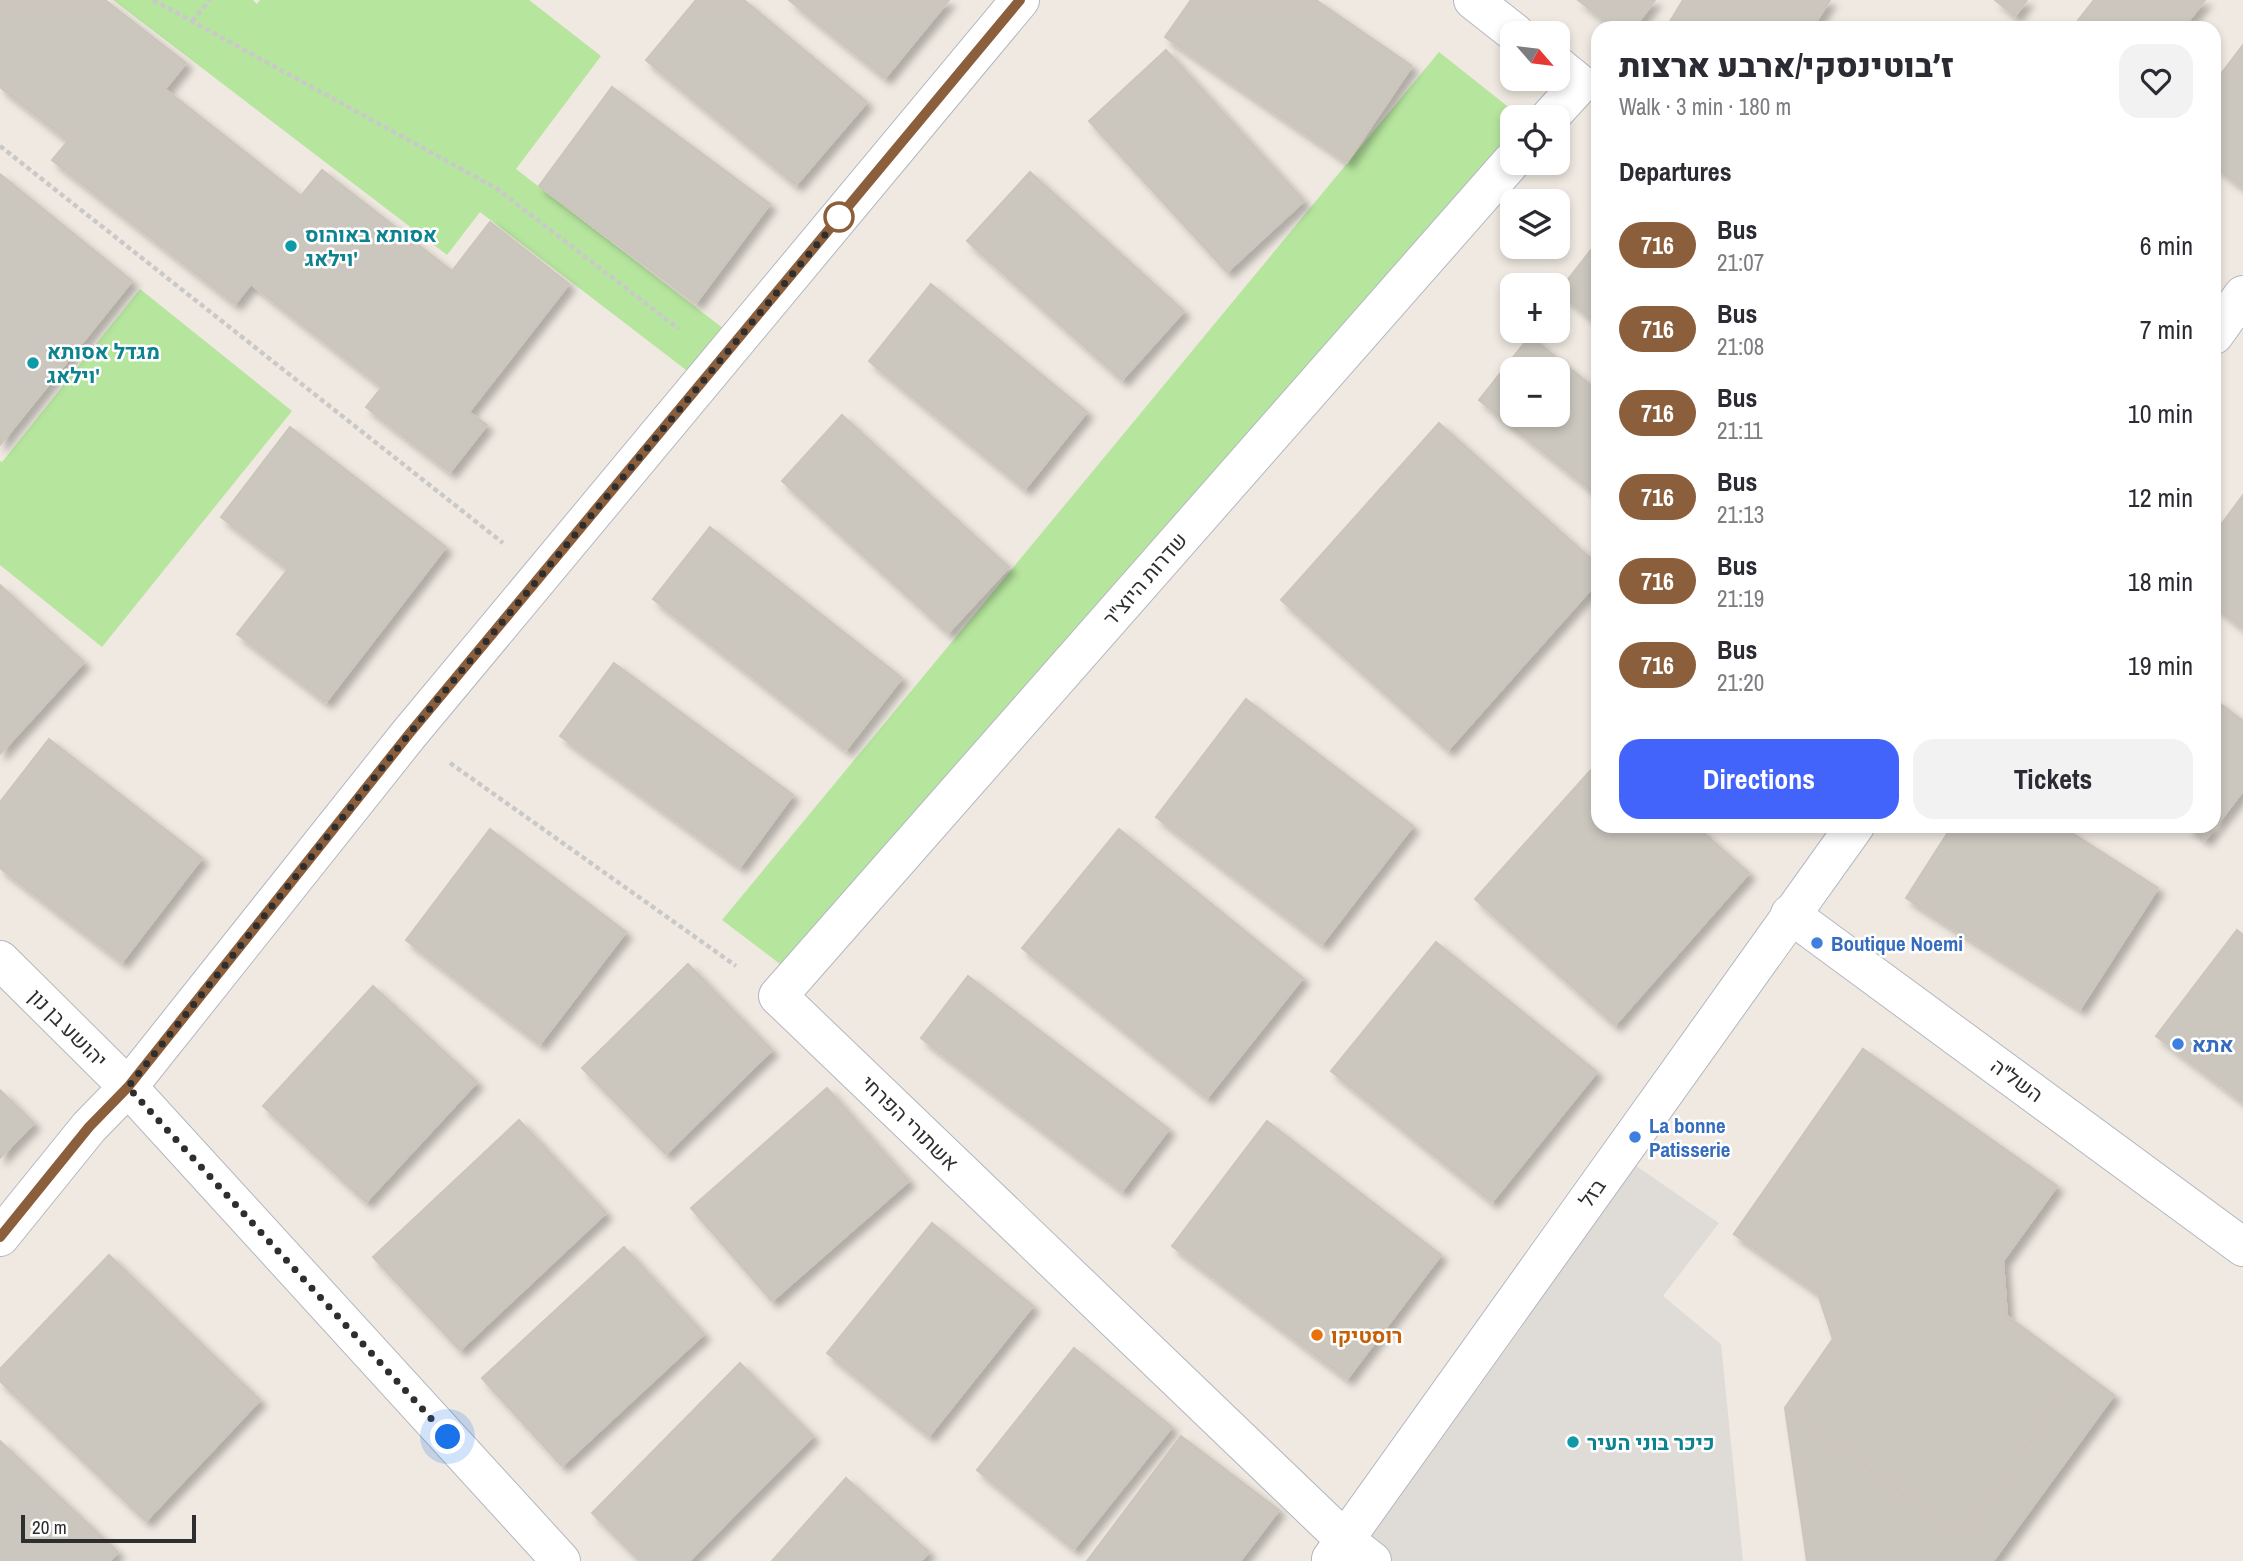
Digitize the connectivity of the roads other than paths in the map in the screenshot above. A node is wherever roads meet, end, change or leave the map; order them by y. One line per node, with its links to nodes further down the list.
1 (1020, 0): 11 (street)
2 (1473, 0): 3 (street)
3 (1500, 21)
4 (1500, 175): 10 (street, שדרות היוצ''ר)
5 (2243, 295): 6 (street)
6 (2221, 325)
7 (1850, 833): 8 (street, בזל)
8 (1790, 914): 13 (street, השל"ה); 14 (street, בזל)
9 (0, 960): 11 (street, יהושע בן נון)
10 (778, 996): 14 (street, אשתורי הפרחי)
11 (128, 1087): 12 (street); 15 (street, יהושע בן נון)
12 (0, 1237)
13 (2243, 1247)
14 (1349, 1554)
15 (561, 1561)

